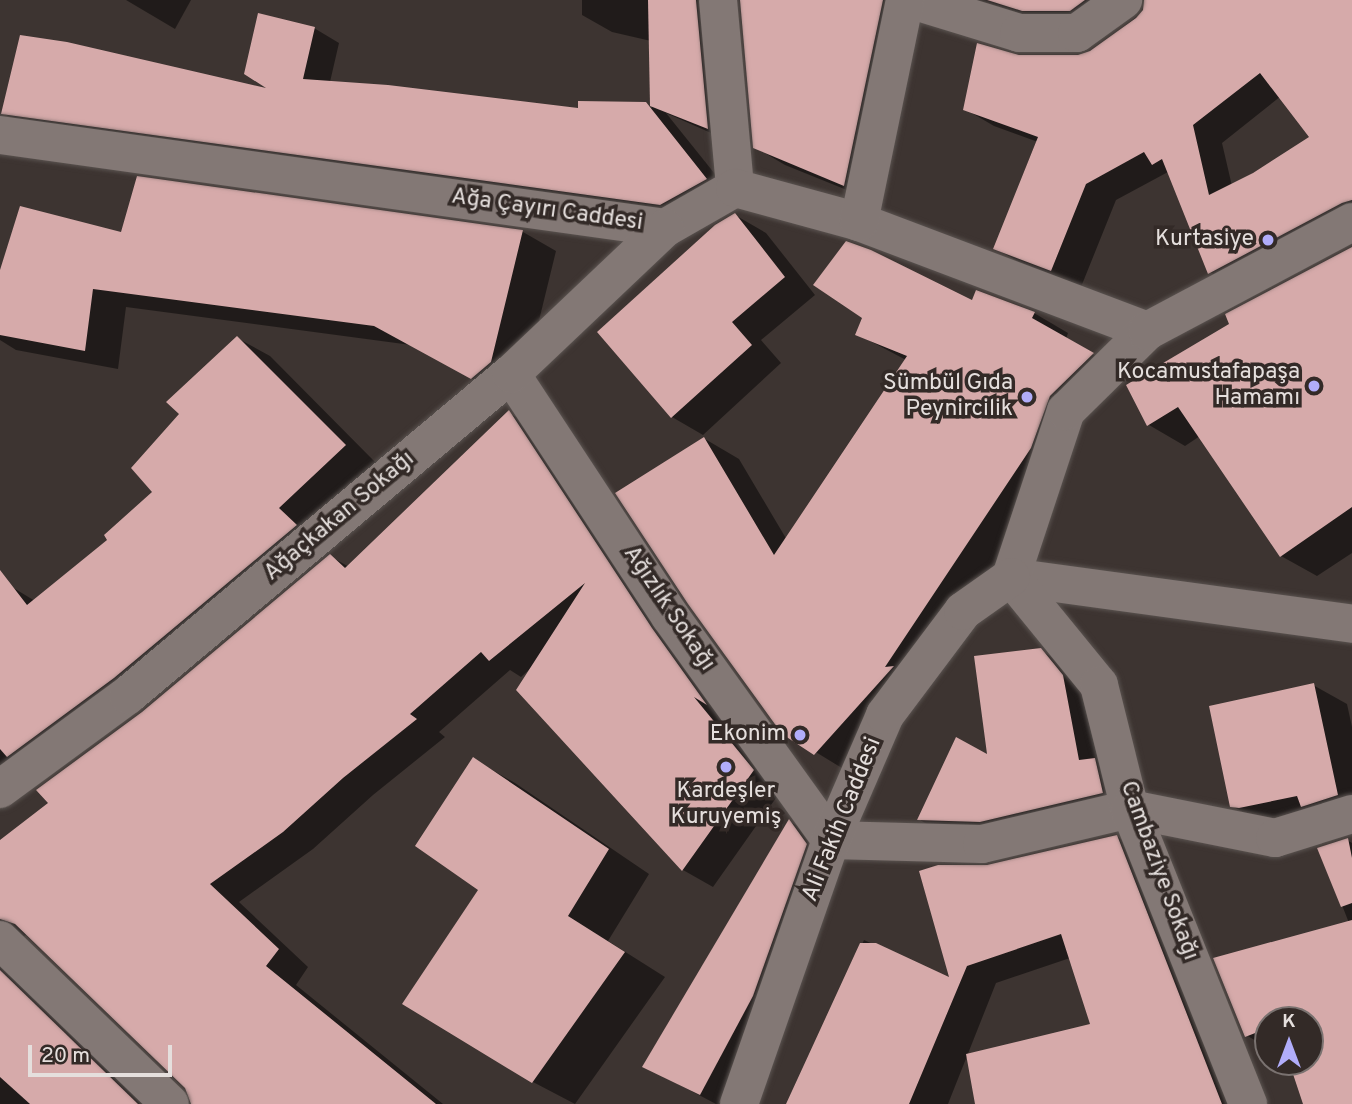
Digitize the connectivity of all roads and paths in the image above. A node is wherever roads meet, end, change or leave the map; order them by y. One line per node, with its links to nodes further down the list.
1 (718, 0): 6 (street)
2 (905, 0): 7 (street)
3 (912, 0): 4 (street)
4 (1123, 0)
5 (0, 135): 9 (street, Ağa Çayırı Caddesi)
6 (735, 188): 7 (street); 9 (street, Ağa Çayırı Caddesi)
7 (859, 222): 10 (street)
8 (1352, 222): 10 (street)
9 (665, 228): 11 (street, Ağaçkakan Sokağı)
10 (1147, 331): 12 (street)
11 (511, 374): 14 (street, Ağaçkakan Sokağı); 17 (street, Ağızlık Sokağı)
12 (1011, 577): 13 (street); 15 (street, Cambaziye Sokağı); 17 (street, Ali Fakih Caddesi)
13 (1351, 625)
14 (0, 789)
15 (1130, 808): 16 (street); 17 (street); 21 (street, Cambaziye Sokağı)
16 (1352, 814)
17 (831, 840): 20 (street, Ali Fakih Caddesi)
18 (0, 940): 19 (street)
19 (170, 1104)
20 (740, 1104)
21 (1248, 1104)

